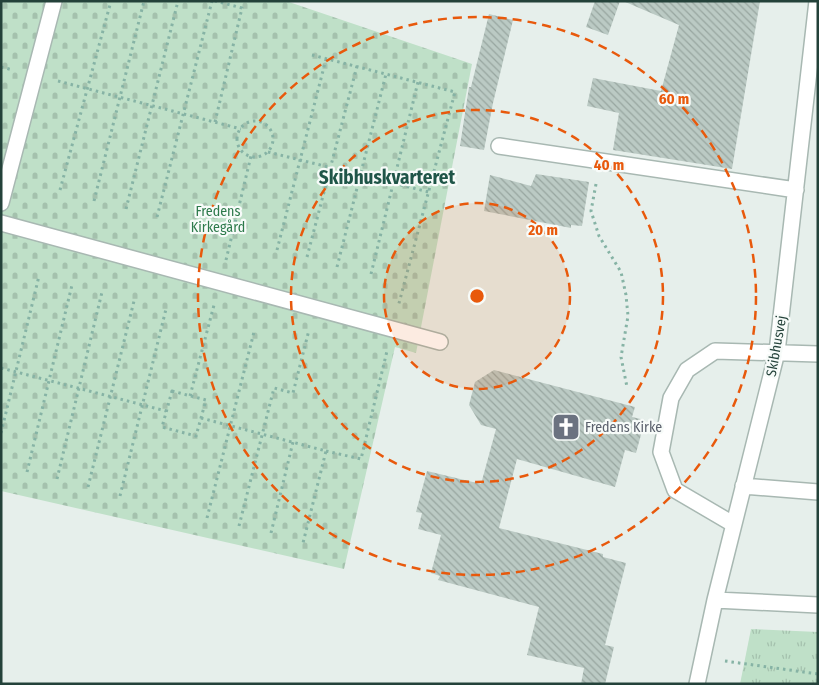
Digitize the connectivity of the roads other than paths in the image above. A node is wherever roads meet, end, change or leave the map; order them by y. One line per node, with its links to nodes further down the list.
1 (54, 1): 5 (street)
2 (817, 1): 4 (street, Skibhusvej)
3 (499, 146): 4 (street)
4 (796, 190): 8 (street, Skibhusvej)
5 (1, 202)
6 (1, 223): 7 (street)
7 (440, 342)
8 (777, 352): 9 (street); 10 (street, Skibhusvej); 12 (street)
9 (818, 354)
10 (743, 486): 11 (street); 12 (street, Skibhusvej)
11 (818, 492)
12 (733, 524): 13 (street, Skibhusvej)
13 (714, 600): 14 (street); 15 (street, Skibhusvej)
14 (818, 605)
15 (697, 684)

